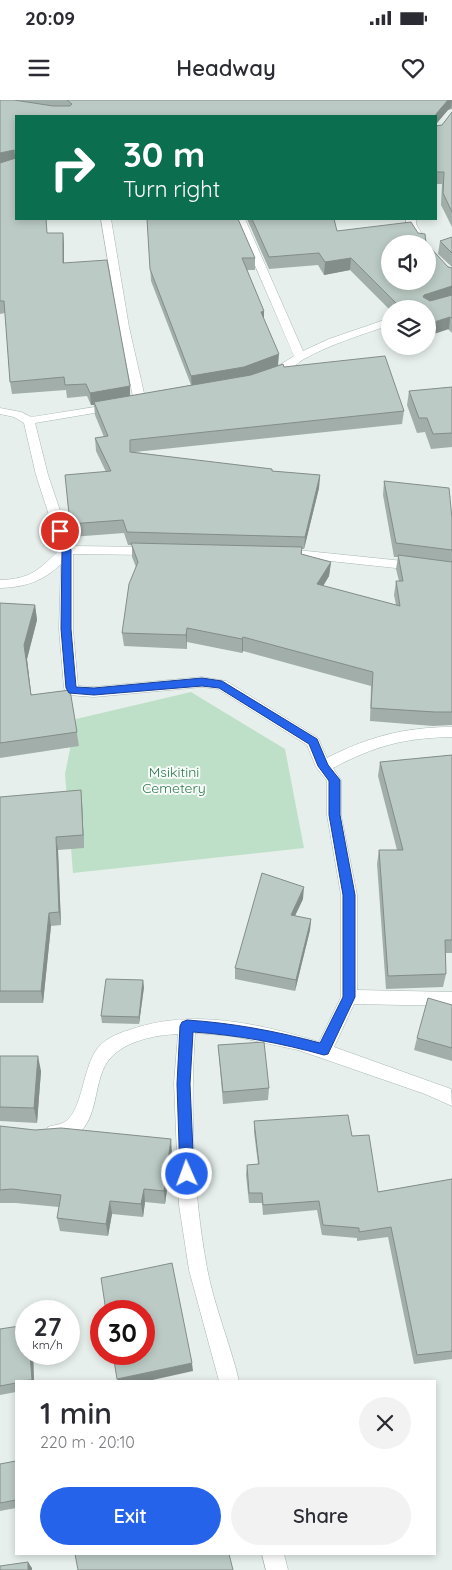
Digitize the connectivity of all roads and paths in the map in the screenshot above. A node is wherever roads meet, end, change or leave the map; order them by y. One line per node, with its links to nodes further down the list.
1 (106, 220): 9 (street)
2 (240, 220): 6 (street)
3 (411, 220): 4 (street)
4 (417, 235)
5 (381, 325): 6 (street)
6 (300, 357): 7 (street)
7 (259, 380)
8 (0, 411): 9 (street)
9 (29, 421): 10 (street)
10 (66, 550): 11 (street); 14 (street); 16 (street)
11 (161, 551)
12 (271, 553): 13 (street)
13 (452, 570)
14 (0, 584)
15 (452, 732): 16 (street)
16 (323, 766): 17 (street)
17 (349, 997): 18 (street); 20 (street)
18 (452, 999)
19 (187, 1026): 20 (street); 22 (street); 23 (street)
20 (324, 1050): 21 (street)
21 (452, 1098)
22 (38, 1133)
23 (229, 1380)
24 (273, 1555): 25 (street)
25 (277, 1570)

